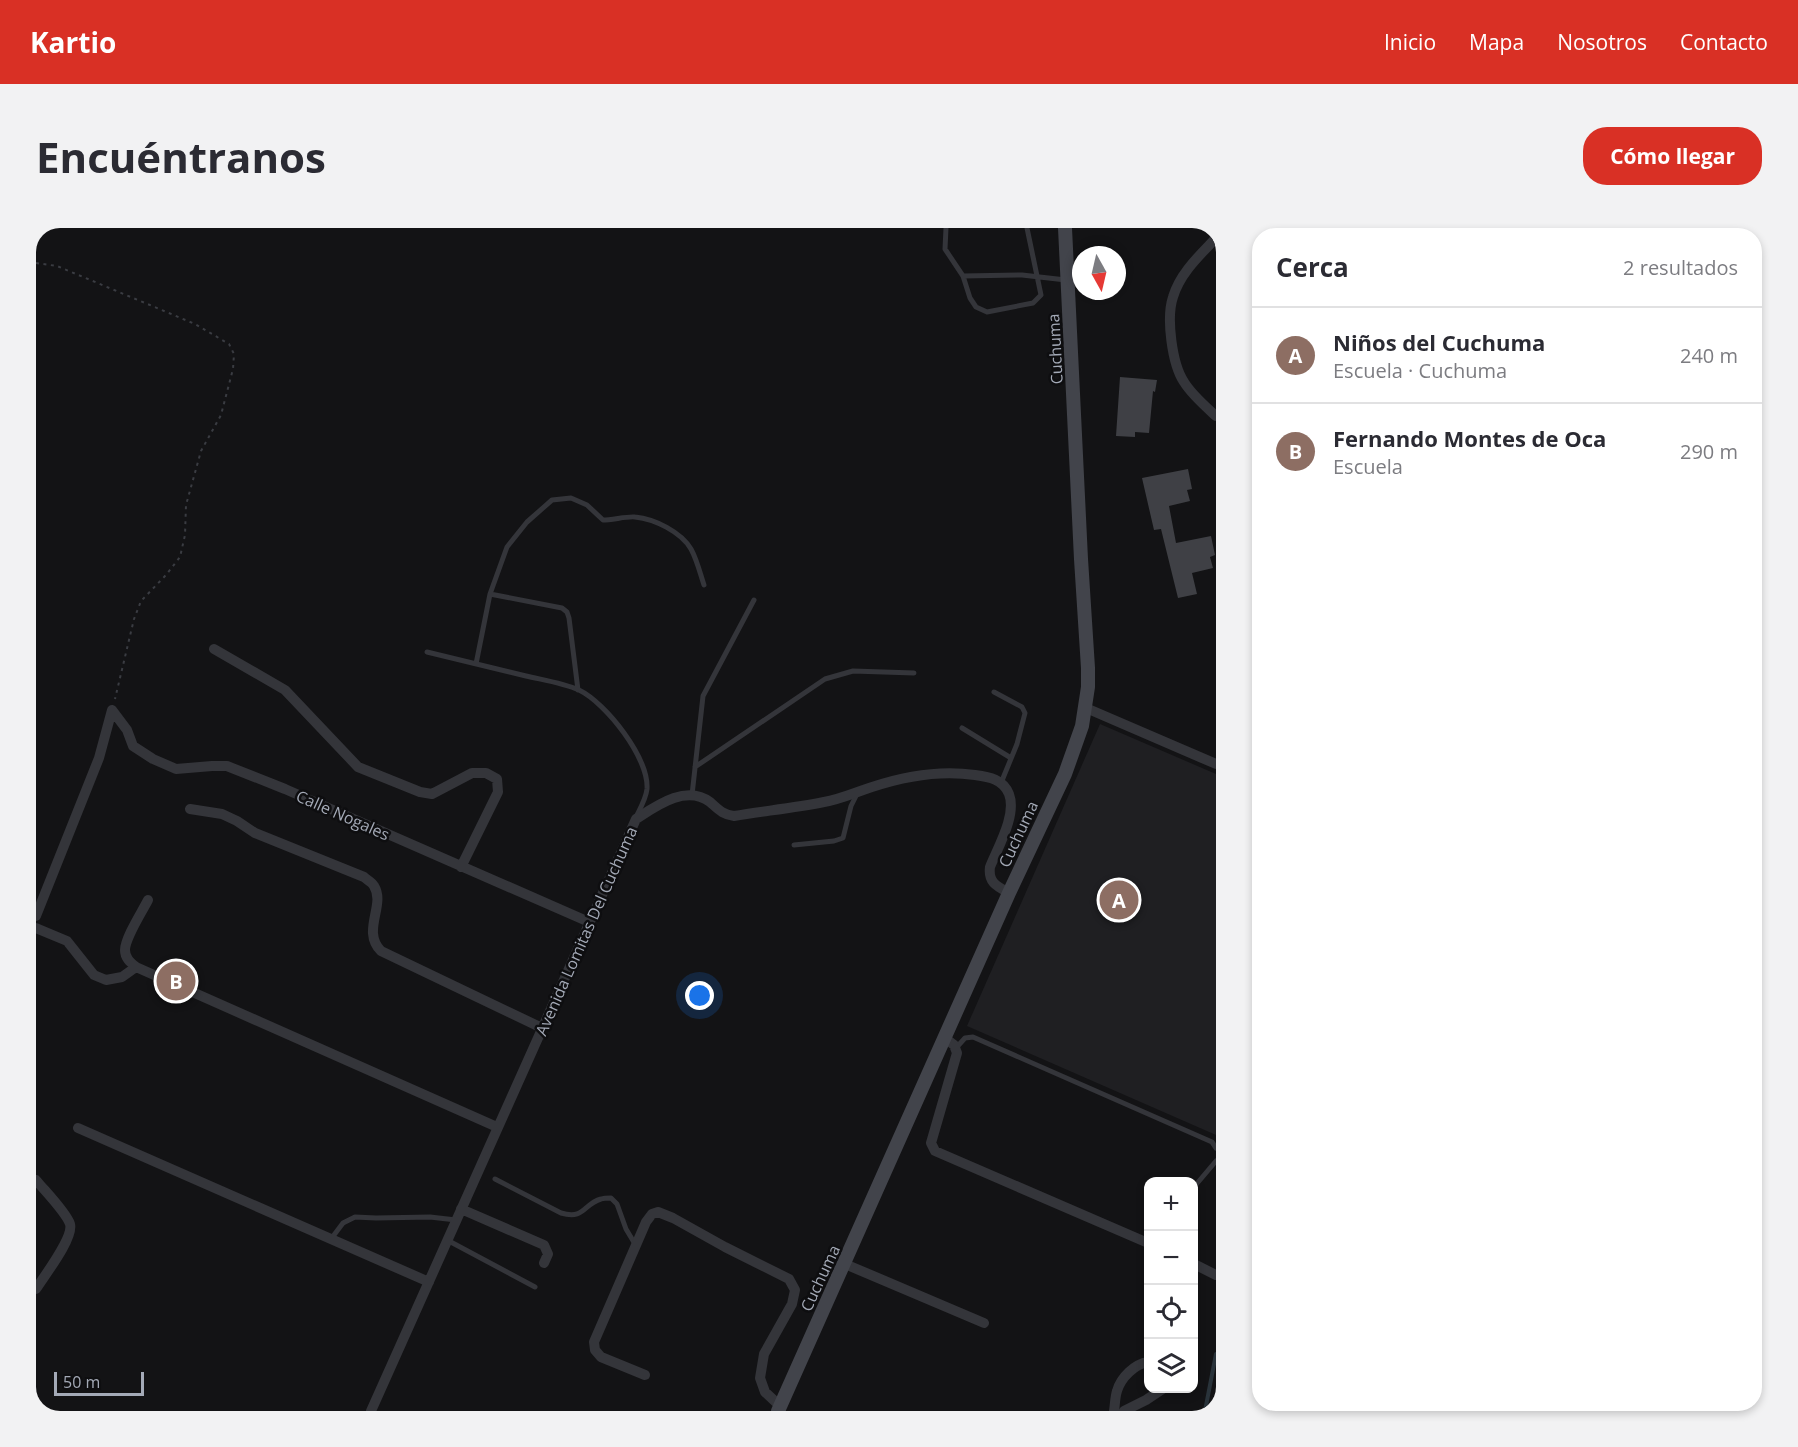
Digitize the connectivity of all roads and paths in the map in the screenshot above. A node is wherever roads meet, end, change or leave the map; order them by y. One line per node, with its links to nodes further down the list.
1 (946, 228): 6 (lane)
2 (1027, 228): 7 (lane)
3 (1065, 228): 8 (street, Cuchuma)
4 (1216, 238): 9 (street)
5 (36, 263): 20 (path)
6 (963, 276): 7 (lane); 7 (lane)
7 (1037, 277): 8 (lane)
8 (1068, 280): 19 (street, Cuchuma)
9 (1216, 416)
10 (704, 585): 11 (lane)
11 (490, 594): 15 (lane); 17 (lane)
12 (754, 600): 24 (lane)
13 (214, 649): 31 (street)
14 (427, 652): 15 (lane)
15 (476, 664): 17 (lane)
16 (914, 673): 24 (lane)
17 (578, 690): 29 (lane)
18 (994, 692): 22 (lane)
19 (1086, 708): 23 (street); 32 (street, Cuchuma)
20 (112, 710): 31 (street, Calle Nogales); 34 (street)
21 (962, 728): 22 (lane)
22 (1011, 758): 25 (lane)
23 (1216, 764)
24 (695, 767): 27 (lane)
25 (1001, 783): 26 (street); 32 (street)
26 (858, 792): 27 (street); 30 (lane)
27 (692, 795): 29 (street, Avenida Lomitas Del Cuchuma)
28 (190, 809): 38 (street)
29 (636, 819): 35 (street, Avenida Lomitas Del Cuchuma)
30 (794, 845)
31 (461, 867): 35 (street, Calle Nogales)
32 (1009, 892): 39 (street, Cuchuma)
33 (148, 900): 37 (street)
34 (36, 916)
35 (589, 922): 38 (street, Avenida Lomitas Del Cuchuma)
36 (36, 928): 37 (street)
37 (136, 967): 41 (street)
38 (542, 1028): 41 (street, Avenida Lomitas Del Cuchuma)
39 (945, 1038): 40 (street); 54 (street, Cuchuma)
40 (956, 1048): 43 (lane); 51 (street)
41 (497, 1127): 48 (street, Avenida Lomitas Del Cuchuma)
42 (78, 1128): 49 (street)
43 (1216, 1148)
44 (1216, 1161): 47 (lane)
45 (495, 1179): 52 (lane)
46 (36, 1180): 59 (street)
47 (1198, 1182)
48 (459, 1214): 49 (lane); 50 (street, Avenida Lomitas Del Cuchuma); 53 (street)
49 (331, 1239): 57 (street)
50 (447, 1240): 57 (street, Avenida Lomitas Del Cuchuma); 58 (lane)
51 (1144, 1240)
52 (636, 1246): 62 (street); 64 (street)
53 (544, 1263)
54 (845, 1264): 60 (street); 64 (street, Cuchuma)
55 (1198, 1266): 56 (street)
56 (1216, 1275)
57 (429, 1282): 65 (street, Avenida Lomitas Del Cuchuma)
58 (535, 1287)
59 (36, 1289)
60 (984, 1323)
61 (1144, 1363): 66 (street)
62 (645, 1375)
63 (1157, 1393): 67 (street)
64 (779, 1409)
65 (371, 1411)
66 (1114, 1411)
67 (1124, 1411)

